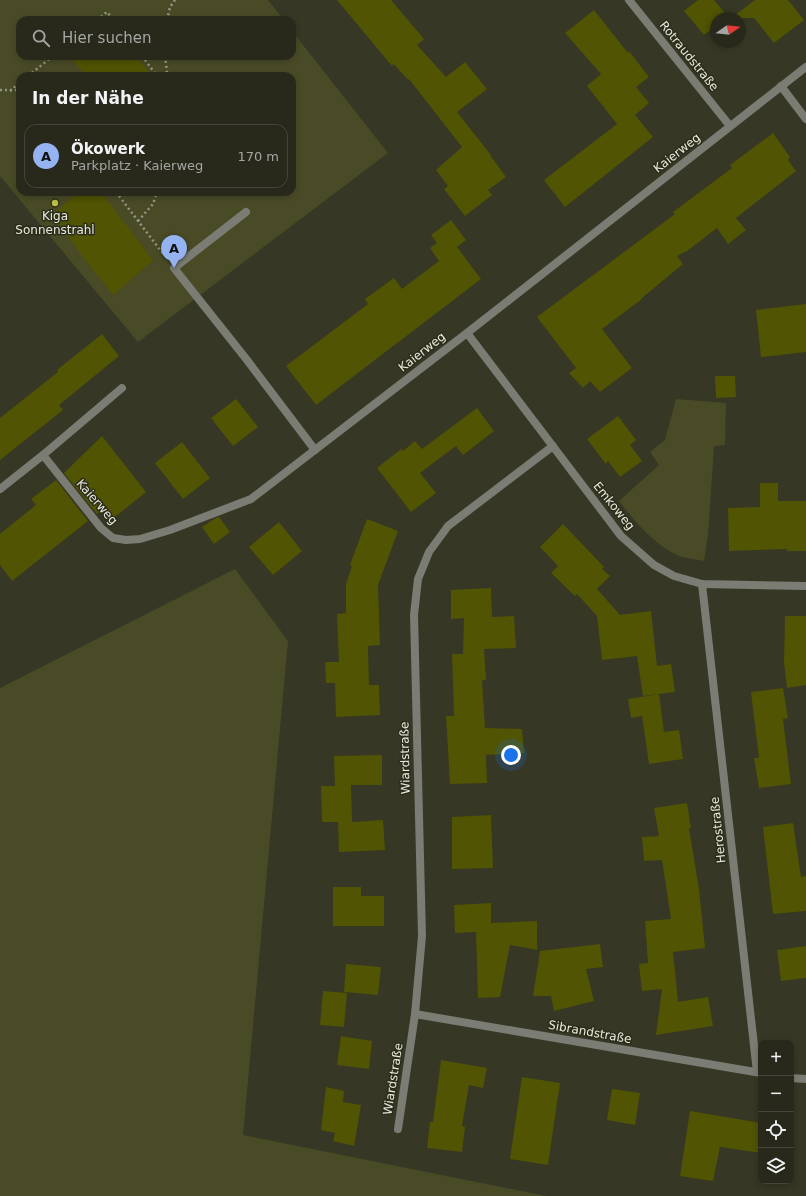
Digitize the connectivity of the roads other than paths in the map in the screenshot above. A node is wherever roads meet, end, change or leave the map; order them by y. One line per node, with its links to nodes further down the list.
1 (629, 0): 5 (street, Rotraudstraße)
2 (806, 67): 3 (street, Kaierweg)
3 (781, 86): 4 (street); 5 (street, Kaierweg)
4 (806, 119)
5 (730, 126): 7 (street, Kaierweg)
6 (246, 212): 10 (street)
7 (466, 333): 9 (street, Emkoweg); 10 (street, Kaierweg)
8 (122, 388): 11 (street)
9 (552, 446): 13 (street, Emkoweg); 15 (street, Wiardstraße)
10 (315, 450): 11 (street, Kaierweg)
11 (43, 455): 12 (street)
12 (0, 489)
13 (702, 584): 14 (street, Emkoweg); 16 (street, Herostraße)
14 (806, 586)
15 (415, 1014): 17 (street, Sibrandstraße); 20 (street, Wiardstraße)
16 (758, 1064)
17 (758, 1073)
18 (794, 1078): 19 (street)
19 (806, 1079)
20 (398, 1129)

